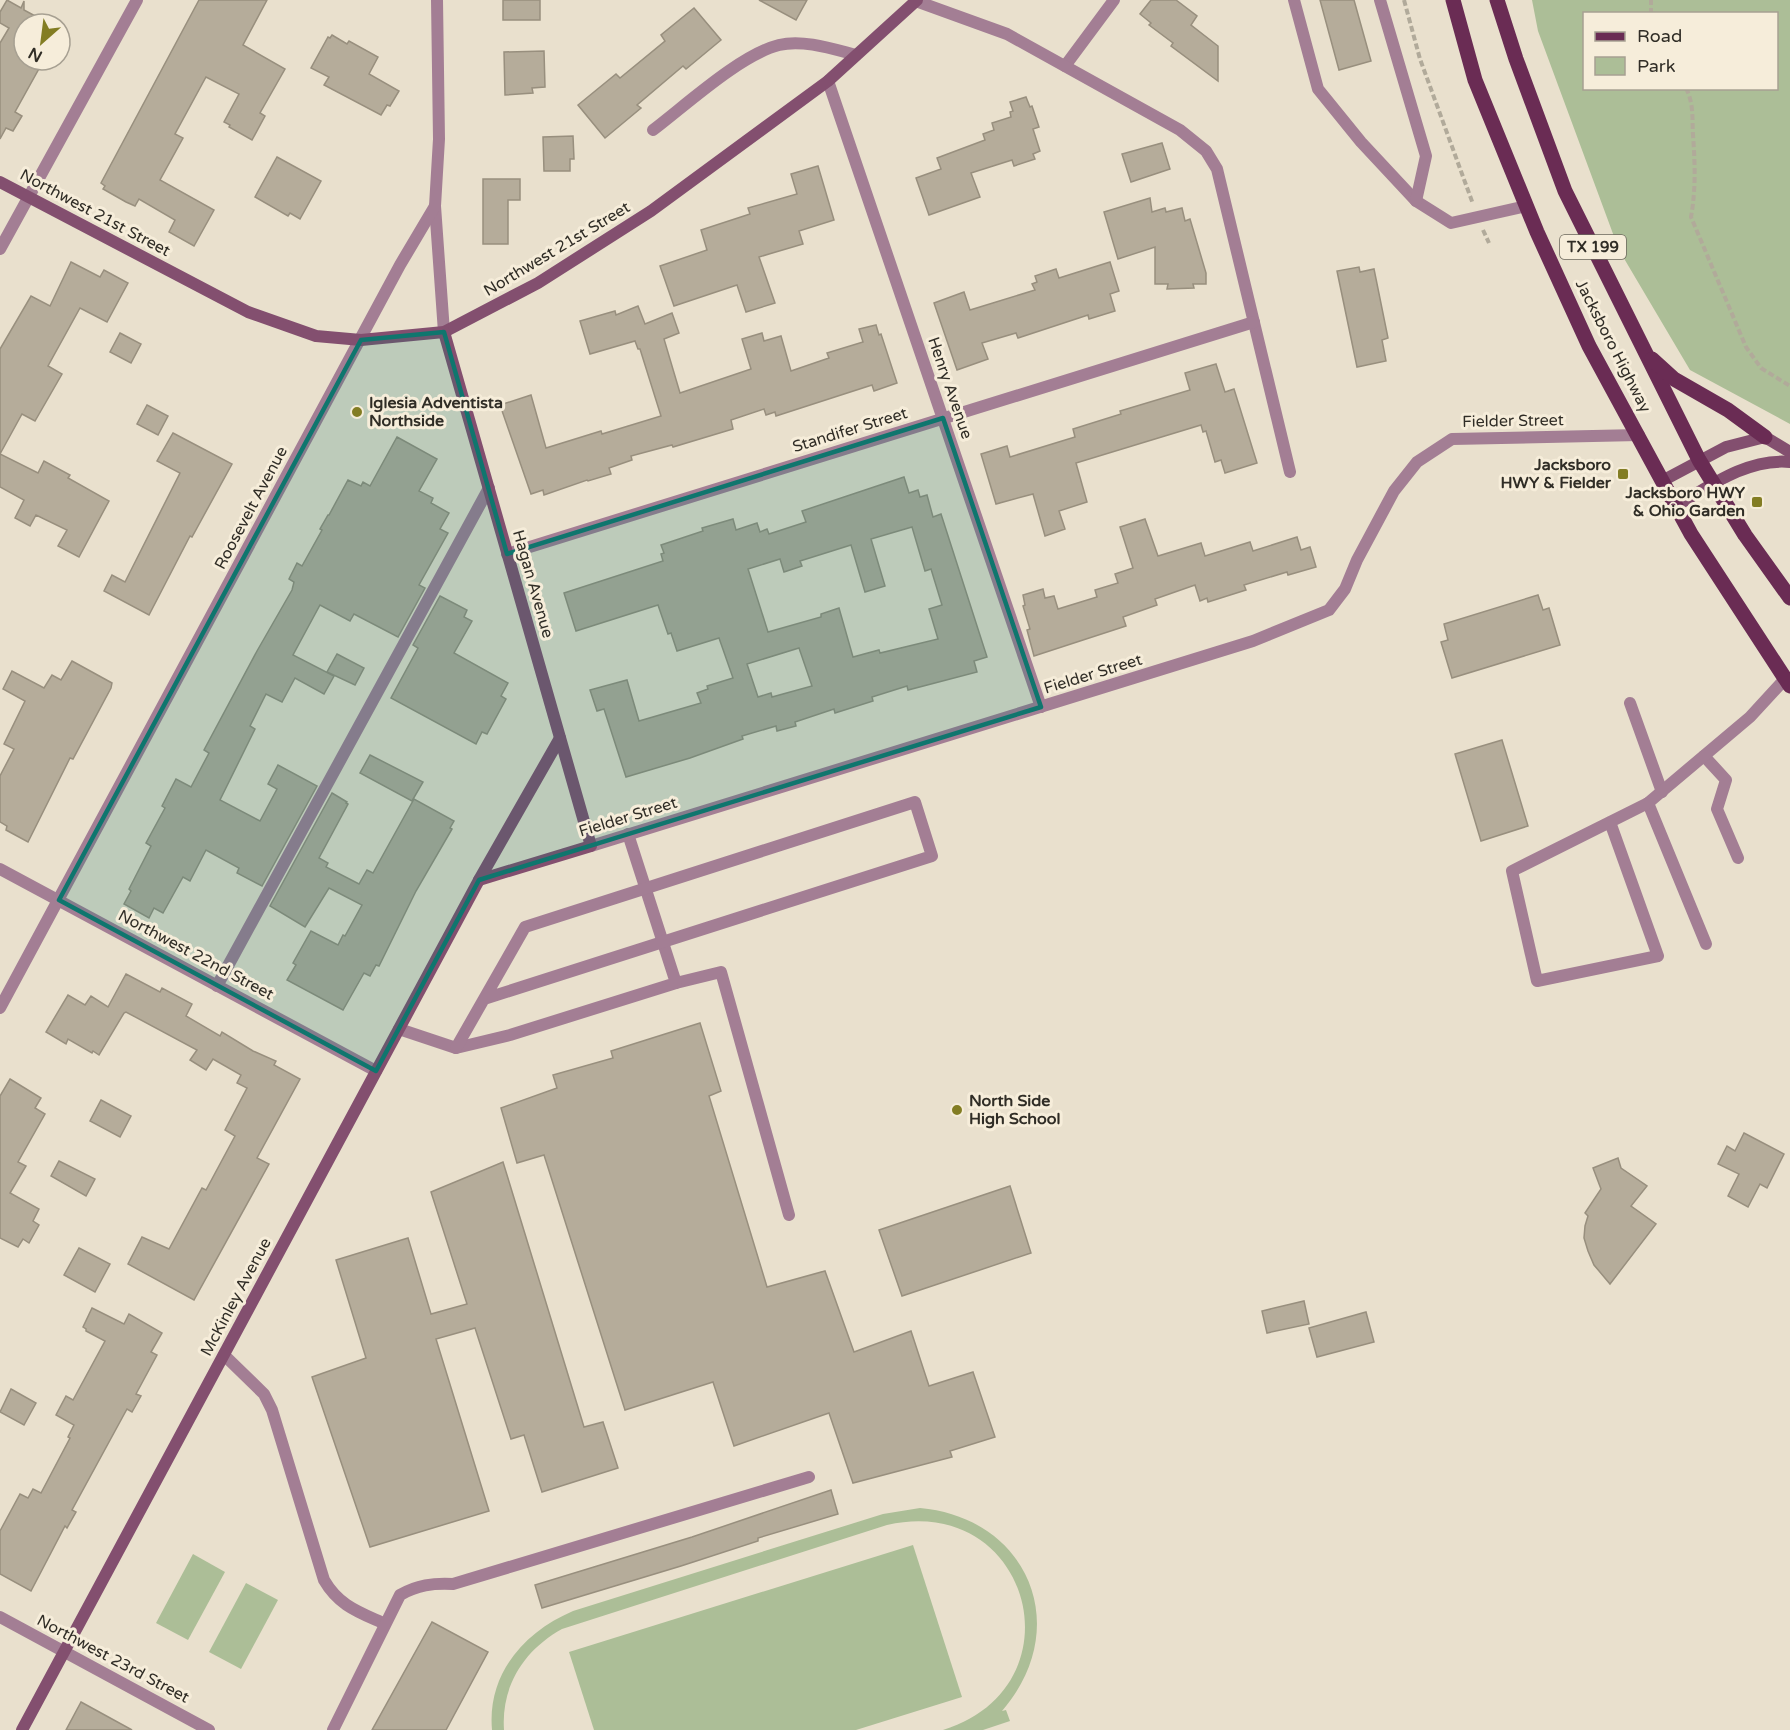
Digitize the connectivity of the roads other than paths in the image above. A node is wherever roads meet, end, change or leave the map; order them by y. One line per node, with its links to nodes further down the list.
1 (137, 0): 14 (street)
2 (437, 0): 16 (street, Roosevelt Avenue)
3 (1114, 0): 10 (street)
4 (1294, 0): 15 (street)
5 (1380, 0): 15 (street)
6 (1453, 0): 17 (main road, Jacksboro Highway / TX 199)
7 (1497, 0): 22 (main road, Jacksboro Highway / TX 199)
8 (916, 1): 9 (street, Northwest 21st Street); 10 (street)
9 (856, 55): 11 (street, Northwest 21st Street); 12 (street)
10 (1065, 66): 19 (street)
11 (828, 81): 20 (street, Northwest 21st Street); 23 (street, Henry Avenue)
12 (653, 130)
13 (0, 182): 14 (street, Northwest 21st Street)
14 (28, 197): 18 (street); 21 (street, Northwest 21st Street)
15 (1416, 201): 17 (street)
16 (435, 206): 20 (street); 21 (street, Roosevelt Avenue)
17 (1526, 206): 24 (main road, Jacksboro Highway / TX 199)
18 (0, 249)
19 (1254, 322): 23 (street, Standifer Street); 29 (street)
20 (444, 332): 21 (street, Northwest 21st Street); 32 (street, Hagan Avenue)
21 (360, 340): 50 (street, Roosevelt Avenue)
22 (1646, 354): 25 (main road); 27 (main road, Jacksboro Highway / TX 199)
23 (943, 418): 34 (street, Standifer Street); 38 (street, Henry Avenue)
24 (1639, 435): 30 (main road, Jacksboro Highway / TX 199); 38 (street, Fielder Street)
25 (1765, 437): 26 (street); 27 (street)
26 (1790, 452)
27 (1699, 460): 30 (street); 31 (main road, Jacksboro Highway / TX 199)
28 (1790, 462): 31 (street)
29 (1290, 472)
30 (1662, 481): 33 (main road, Jacksboro Highway / TX 199)
31 (1713, 483): 33 (street); 35 (main road, Jacksboro Highway / TX 199)
32 (489, 488): 34 (street, Hagan Avenue); 54 (street)
33 (1676, 506): 36 (main road, Jacksboro Highway / TX 199)
34 (507, 554): 39 (street, Hagan Avenue)
35 (1790, 598)
36 (1788, 682): 40 (street)
37 (1630, 704): 41 (street)
38 (1041, 707): 44 (street, Fielder Street)
39 (560, 738): 45 (street, Hagan Avenue); 48 (street, McKinley Avenue)
40 (1704, 756): 41 (street); 46 (street)
41 (1662, 792): 42 (street)
42 (1648, 803): 43 (street); 52 (street)
43 (1611, 822): 43 (street)
44 (628, 834): 45 (street, Fielder Street); 49 (street)
45 (591, 846): 48 (street, Fielder Street)
46 (1738, 858)
47 (0, 869): 50 (street, Northwest 22nd Street)
48 (479, 880): 57 (street, McKinley Avenue)
49 (646, 888): 51 (street); 51 (street); 55 (street)
50 (59, 900): 54 (street, Northwest 22nd Street); 56 (street, Roosevelt Avenue)
51 (663, 942): 53 (street); 55 (street)
52 (1706, 944)
53 (676, 983): 58 (street); 60 (street)
54 (217, 986): 59 (street, Northwest 22nd Street)
55 (484, 999): 58 (street)
56 (0, 1008)
57 (399, 1029): 58 (street); 59 (street, McKinley Avenue)
58 (456, 1048)
59 (376, 1071): 61 (street, McKinley Avenue)
60 (789, 1215)
61 (224, 1355): 64 (street); 65 (street, McKinley Avenue)
62 (809, 1477): 64 (street)
63 (0, 1617): 65 (street, Northwest 23rd Street)
64 (385, 1624): 68 (street)
65 (64, 1652): 66 (street, McKinley Avenue); 67 (street, Northwest 23rd Street)
66 (22, 1730)
67 (209, 1730)
68 (333, 1730)

